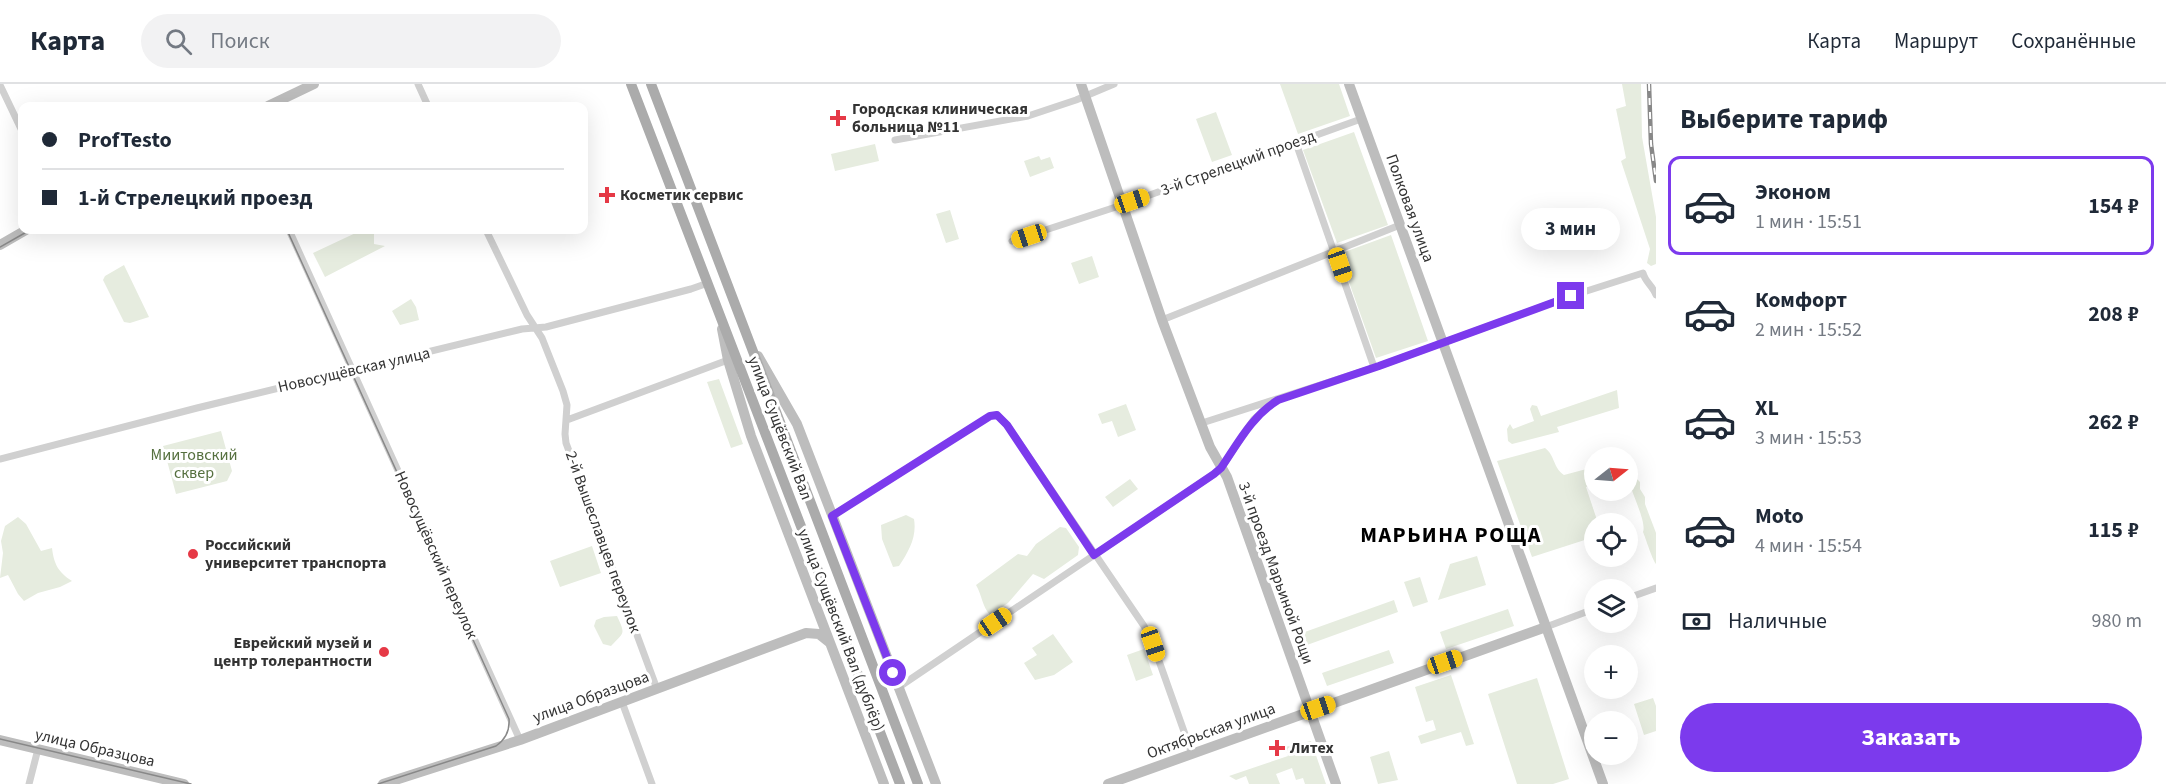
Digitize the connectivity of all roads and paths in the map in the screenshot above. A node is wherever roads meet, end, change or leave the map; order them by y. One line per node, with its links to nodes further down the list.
1 (314, 84): 10 (street)
2 (418, 84): 11 (street)
3 (631, 84): 24 (main road, улица Сущёвский Вал)
4 (651, 84): 30 (main road, улица Сущёвский Вал)
5 (1080, 84): 9 (street, 3-й проезд Марьиной Рощи)
6 (1114, 84): 9 (street)
7 (1349, 84): 12 (street, Полковая улица)
8 (0, 86): 13 (street)
9 (1085, 96): 14 (street); 16 (street, 3-й проезд Марьиной Рощи)
10 (276, 102)
11 (426, 102)
12 (1361, 119): 15 (street, 3-й Стрелецкий проезд); 17 (street, Полковая улица)
13 (18, 123)
14 (895, 140)
15 (1296, 142): 16 (street, 3-й Стрелецкий проезд); 23 (street)
16 (1122, 205): 21 (street, 3-й Стрелецкий проезд); 27 (street, 3-й проезд Марьиной Рощи)
17 (1401, 225): 23 (street); 29 (street, Полковая улица)
18 (19, 234): 22 (street)
19 (291, 234): 33 (street, Новосущёвский переулок)
20 (488, 234): 28 (street, 2-й Вышеславцев переулок)
21 (1012, 241)
22 (0, 245)
23 (1335, 251): 27 (street); 32 (street)
24 (708, 283): 26 (main road, улица Сущёвский Вал); 28 (street, Новосущёвская улица)
25 (1656, 295): 29 (street)
26 (719, 314): 31 (street, улица Сущёвский Вал (дублёр)); 61 (main road, улица Сущёвский Вал)
27 (1162, 320): 36 (street, 3-й проезд Марьиной Рощи)
28 (534, 327): 33 (street, Новосущёвская улица); 35 (street, 2-й Вышеславцев переулок)
29 (1443, 342): 32 (street); 45 (street, Полковая улица)
30 (751, 343): 39 (street, улица Сущёвский Вал (дублёр)); 62 (main road, улица Сущёвский Вал)
31 (728, 360): 35 (street); 43 (street, улица Сущёвский Вал (дублёр))
32 (1374, 367): 34 (street)
33 (353, 371): 37 (street, Новосущёвская улица); 52 (street, Новосущёвский переулок)
34 (1278, 400): 36 (street); 38 (street)
35 (567, 420): 49 (street, 2-й Вышеславцев переулок)
36 (1202, 423): 38 (street, 3-й проезд Марьиной Рощи)
37 (0, 459)
38 (1221, 468): 40 (street); 51 (street, 3-й проезд Марьиной Рощи)
39 (832, 516): 40 (street); 48 (street, улица Сущёвский Вал (дублёр))
40 (1094, 555): 48 (street); 55 (street)
41 (1656, 588): 42 (street)
42 (1638, 594)
43 (817, 609): 46 (street); 47 (street, улица Сущёвский Вал (дублёр))
44 (1584, 613): 45 (street, Октябрьская улица)
45 (1546, 627): 51 (street, Октябрьская улица); 66 (street, Полковая улица)
46 (806, 633): 47 (street); 49 (street, улица Образцова)
47 (830, 642): 60 (street, улица Сущёвский Вал (дублёр))
48 (899, 687): 63 (street, улица Сущёвский Вал (дублёр))
49 (657, 689): 50 (street, улица Образцова)
50 (622, 702): 52 (street, улица Образцова); 59 (street)
51 (1309, 711): 55 (street, Октябрьская улица); 65 (street, 3-й проезд Марьиной Рощи)
52 (520, 740): 58 (street, улица Образцова)
53 (0, 741): 54 (street, улица Образцова)
54 (38, 749): 56 (street); 57 (street, улица Образцова)
55 (1192, 754): 64 (street, Октябрьская улица)
56 (29, 784)
57 (184, 784)
58 (383, 784)
59 (652, 784)
60 (884, 784)
61 (900, 784)
62 (918, 784)
63 (936, 784)
64 (1108, 784)
65 (1336, 784)
66 (1604, 784)

